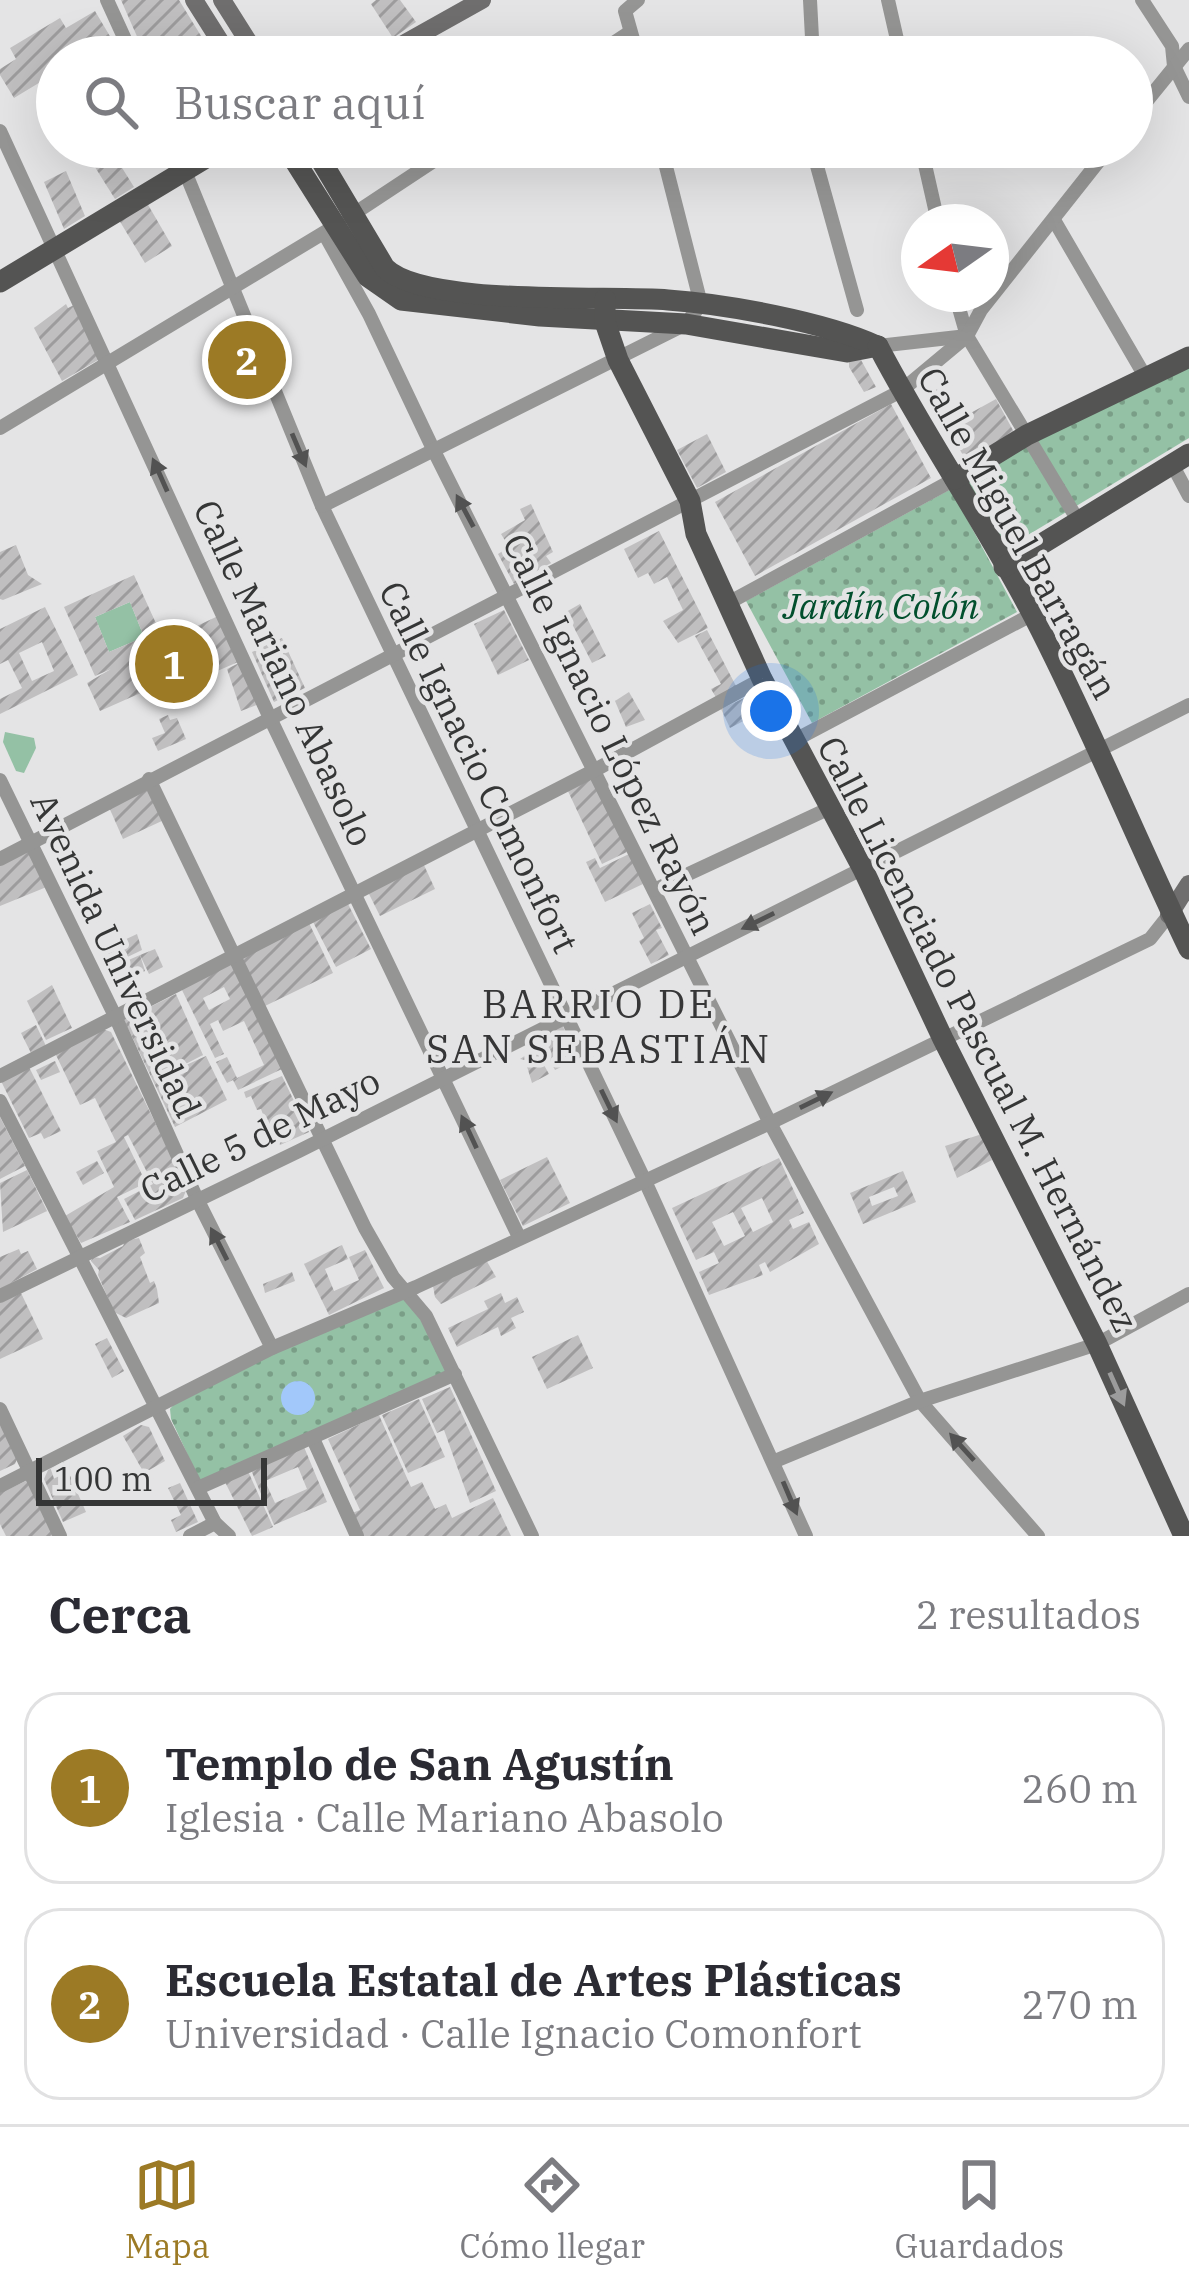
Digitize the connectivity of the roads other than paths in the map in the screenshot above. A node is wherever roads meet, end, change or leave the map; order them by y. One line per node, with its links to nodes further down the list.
1 (106, 0): 10 (street)
2 (194, 0): 11 (street)
3 (222, 0): 12 (street)
4 (482, 0): 13 (street)
5 (638, 0): 9 (street)
6 (810, 0): 16 (street)
7 (888, 0): 17 (street)
8 (1142, 0): 19 (street)
9 (630, 32): 14 (street); 15 (street)
10 (123, 36)
11 (217, 36)
12 (245, 36)
13 (418, 36)
14 (624, 36)
15 (631, 36)
16 (812, 36)
17 (896, 36)
18 (1189, 49): 19 (street)
19 (1174, 66): 20 (street); 21 (street)
20 (1153, 92)
21 (1189, 97)
22 (0, 131): 34 (street, Calle Mariano Abasolo)
23 (300, 168): 33 (main road)
24 (319, 168): 33 (main road)
25 (423, 168): 33 (street)
26 (666, 168): 38 (street)
27 (818, 168): 40 (street)
28 (926, 168): 31 (street)
29 (1095, 168): 32 (street)
30 (186, 169): 34 (main road); 37 (street, Calle Ignacio Comonfort)
31 (934, 204)
32 (1054, 220): 44 (street); 49 (street)
33 (337, 225): 36 (main road); 37 (street); 42 (street, Calle Ignacio López Rayón)
34 (56, 249): 35 (main road); 48 (street, Calle Mariano Abasolo)
35 (0, 282)
36 (395, 288): 39 (main road); 42 (street)
37 (232, 289): 48 (street); 58 (street, Calle Ignacio Comonfort, one-way to 58)
38 (701, 304): 39 (main road); 43 (street); 45 (main road)
39 (605, 310): 43 (main road); 47 (main road, Calle Licenciado Pascual M. Hernández)
40 (857, 310)
41 (961, 312): 44 (street)
42 (369, 314): 53 (street, Calle Ignacio López Rayón)
43 (686, 325): 45 (main road); 47 (street)
44 (968, 336): 45 (street); 50 (street); 52 (street)
45 (878, 346): 50 (main road, Calle Miguel Barragán)
46 (1189, 357): 49 (main road)
47 (618, 360): 53 (street); 57 (main road, Calle Licenciado Pascual M. Hernández)
48 (109, 364): 51 (street); 67 (street, Calle Mariano Abasolo, one-way to 48)
49 (1146, 378): 52 (main road)
50 (901, 391): 55 (main road, Calle Miguel Barragán); 57 (street)
51 (0, 428)
52 (1027, 435): 55 (main road); 59 (street)
53 (434, 452): 58 (street); 61 (street, Calle Ignacio López Rayón, one-way to 53)
54 (1180, 459): 56 (street); 59 (main road)
55 (955, 479): 60 (main road, Calle Miguel Barragán); 62 (street)
56 (1189, 496)
57 (691, 501): 61 (street); 62 (main road, Calle Licenciado Pascual M. Hernández)
58 (322, 506): 64 (street, Calle Ignacio Comonfort)
59 (1079, 522): 60 (main road)
60 (1004, 567): 63 (main road, Calle Miguel Barragán)
61 (508, 595): 64 (street); 70 (street, Calle Ignacio López Rayón)
62 (730, 602): 65 (main road, Calle Licenciado Pascual M. Hernández)
63 (1033, 614): 68 (street); 69 (main road, Calle Miguel Barragán)
64 (391, 655): 67 (street); 74 (street, Calle Ignacio Comonfort)
65 (762, 679): 68 (main road, Calle Licenciado Pascual M. Hernández); 70 (street)
66 (1189, 705): 69 (street, Calle 5 de Mayo)
67 (270, 718): 71 (street); 80 (street, Calle Mariano Abasolo)
68 (794, 740): 73 (main road, Calle Licenciado Pascual M. Hernández)
69 (1099, 752): 77 (street, Calle 5 de Mayo); 81 (main road, Calle Miguel Barragán)
70 (595, 770): 74 (street); 79 (street, Calle Ignacio López Rayón)
71 (149, 778): 75 (street); 82 (street)
72 (0, 781): 75 (street, Avenida Universidad)
73 (830, 808): 77 (main road, Calle Licenciado Pascual M. Hernández); 79 (street)
74 (476, 831): 80 (street); 85 (street, Calle Ignacio Comonfort)
75 (33, 842): 76 (street); 84 (street, Avenida Universidad)
76 (0, 859)
77 (863, 869): 83 (street, Calle 5 de Mayo, one-way to 83); 86 (main road, Calle Licenciado Pascual M. Hernández)
78 (1189, 884): 81 (street)
79 (654, 890): 83 (street, Calle Ignacio López Rayón)
80 (354, 893): 82 (street); 88 (street, Calle Mariano Abasolo)
81 (1182, 930): 86 (street)
82 (232, 956): 84 (street); 91 (street)
83 (686, 956): 85 (street, Calle 5 de Mayo); 90 (street, Calle Ignacio López Rayón)
84 (115, 1016): 87 (street); 93 (street, Avenida Universidad)
85 (566, 1018): 88 (street, Calle 5 de Mayo); 92 (street, Calle Ignacio Comonfort, one-way to 92)
86 (943, 1039): 90 (street, one-way to 86); 99 (main road, Calle Licenciado Pascual M. Hernández)
87 (0, 1076)
88 (444, 1079): 91 (street, Calle 5 de Mayo); 94 (street, Calle Mariano Abasolo, one-way to 88)
89 (0, 1101): 95 (street)
90 (770, 1123): 92 (street); 102 (street, Calle Ignacio López Rayón)
91 (321, 1138): 93 (street, Calle 5 de Mayo); 96 (street)
92 (645, 1180): 94 (street); 106 (street, Calle Ignacio Comonfort)
93 (196, 1199): 95 (street, Calle 5 de Mayo); 100 (street, Avenida Universidad, one-way to 93)
94 (519, 1237): 96 (street)
95 (77, 1257): 98 (street, Calle 5 de Mayo); 103 (street)
96 (401, 1292): 100 (street); 101 (street)
97 (1189, 1294): 99 (street)
98 (0, 1296)
99 (1097, 1345): 102 (street); 118 (main road, Calle Licenciado Pascual M. Hernández, one-way to 118)
100 (272, 1348): 103 (street)
101 (455, 1374): 109 (street); 115 (street)
102 (920, 1401): 106 (street); 117 (street, Calle Ignacio López Rayón, one-way to 102)
103 (156, 1407): 107 (street); 109 (street)
104 (0, 1409): 107 (street)
105 (314, 1442): 114 (street)
106 (775, 1462): 116 (street, Calle Ignacio Comonfort, one-way to 116)
107 (30, 1472): 108 (street); 111 (street)
108 (0, 1486)
109 (198, 1488): 110 (street)
110 (215, 1522): 112 (street); 113 (street)
111 (60, 1536)
112 (190, 1536)
113 (229, 1536)
114 (357, 1536)
115 (532, 1536)
116 (806, 1536)
117 (1038, 1536)
118 (1184, 1536)

